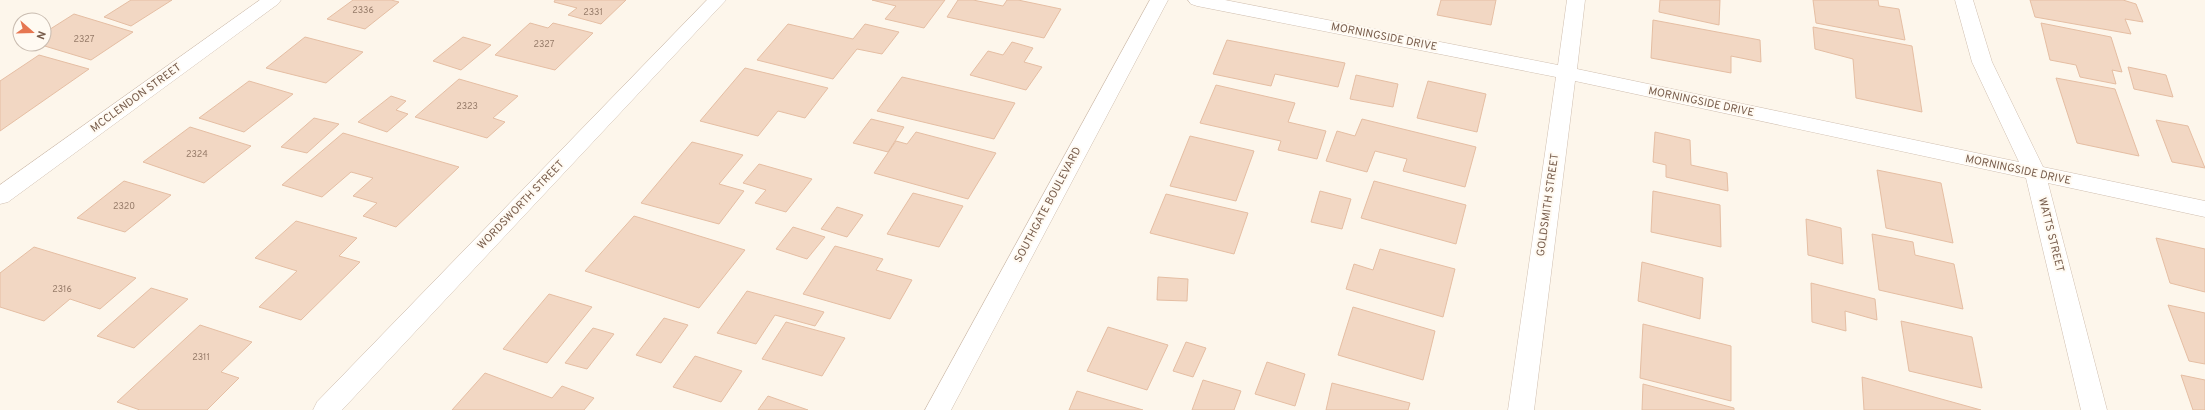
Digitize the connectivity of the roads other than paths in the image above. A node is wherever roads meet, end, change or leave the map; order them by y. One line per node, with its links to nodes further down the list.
1 (272, 0): 9 (street, MCCLENDON STREET)
2 (717, 0): 11 (street, WORDSWORTH STREET)
3 (1159, 0): 12 (street, SOUTHGATE BOULEVARD)
4 (1197, 0): 7 (street, MORNINGSIDE DRIVE)
5 (1576, 0): 7 (street, GOLDSMITH STREET)
6 (1964, 0): 8 (street, WATTS STREET)
7 (1566, 73): 8 (street, MORNINGSIDE DRIVE); 13 (street, GOLDSMITH STREET)
8 (2035, 173): 10 (street, MORNINGSIDE DRIVE); 14 (street, WATTS STREET)
9 (0, 196)
10 (2205, 208)
11 (326, 410)
12 (938, 410)
13 (1521, 410)
14 (2094, 410)

